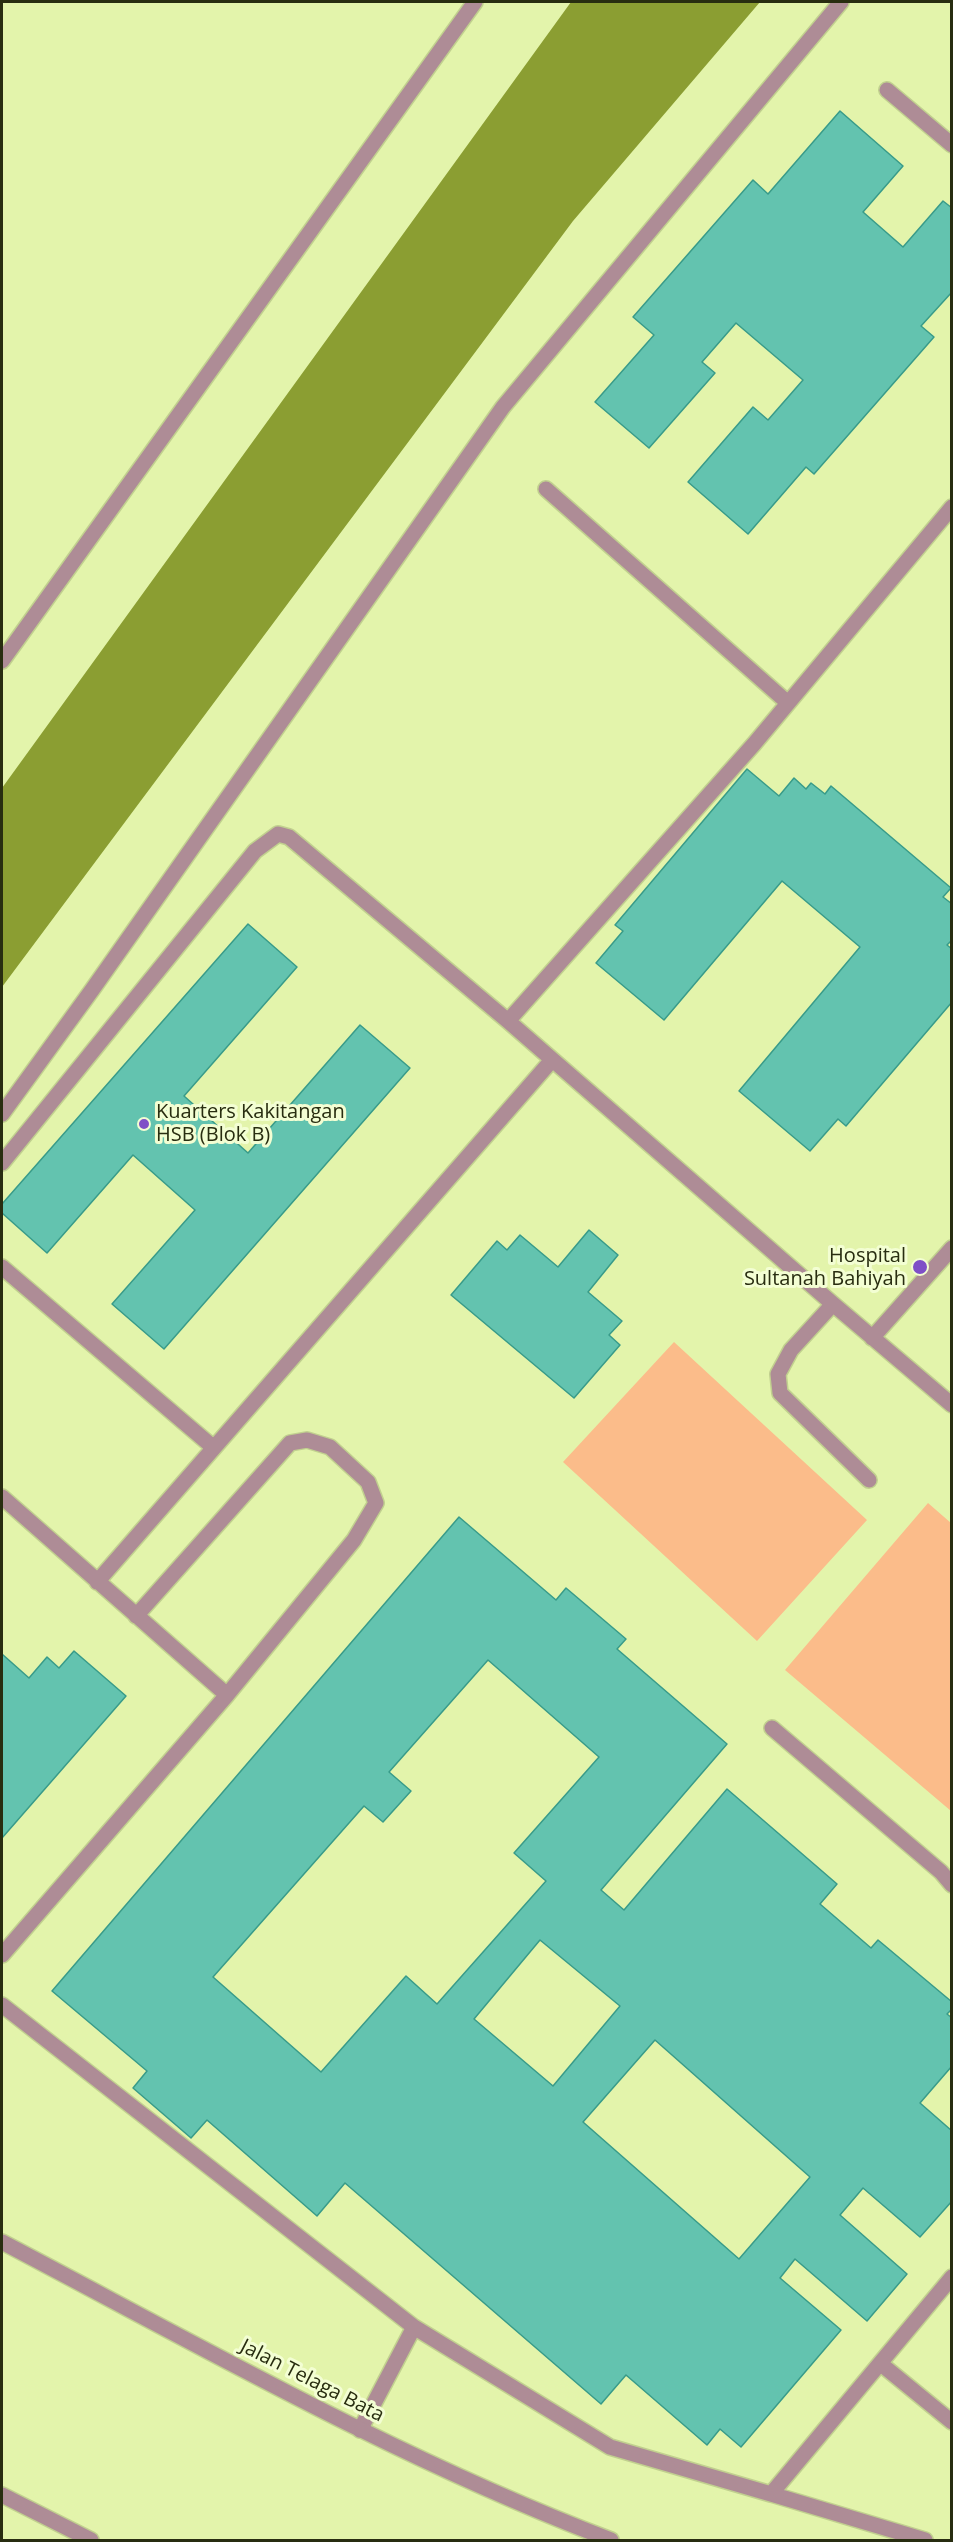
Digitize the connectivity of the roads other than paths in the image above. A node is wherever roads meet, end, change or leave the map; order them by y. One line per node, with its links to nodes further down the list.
1 (475, 2): 7 (street)
2 (841, 2): 11 (street)
3 (887, 90): 4 (street)
4 (951, 145)
5 (546, 489): 8 (street)
6 (951, 507): 8 (street)
7 (2, 661)
8 (788, 703): 9 (street)
9 (508, 1020): 10 (street); 12 (street)
10 (552, 1060): 15 (street); 18 (street)
11 (2, 1114)
12 (2, 1162)
13 (951, 1248): 16 (street)
14 (2, 1267): 18 (street)
15 (833, 1304): 16 (street); 19 (street)
16 (872, 1338): 17 (street)
17 (951, 1405)
18 (214, 1448): 21 (street)
19 (869, 1480)
20 (2, 1497): 21 (street)
21 (97, 1582): 22 (street)
22 (136, 1616): 23 (street); 23 (street)
23 (227, 1695): 26 (street)
24 (772, 1728): 25 (street)
25 (951, 1885)
26 (2, 1955)
27 (2, 2005): 30 (street)
28 (2, 2242): 33 (street, Jalan Telaga Bata)
29 (951, 2277): 31 (street)
30 (414, 2327): 33 (street); 34 (street)
31 (881, 2364): 32 (street); 34 (street)
32 (951, 2422)
33 (360, 2430): 37 (street, Jalan Telaga Bata)
34 (771, 2494): 38 (street)
35 (2, 2495): 36 (street)
36 (91, 2541)
37 (611, 2541)
38 (925, 2541)

